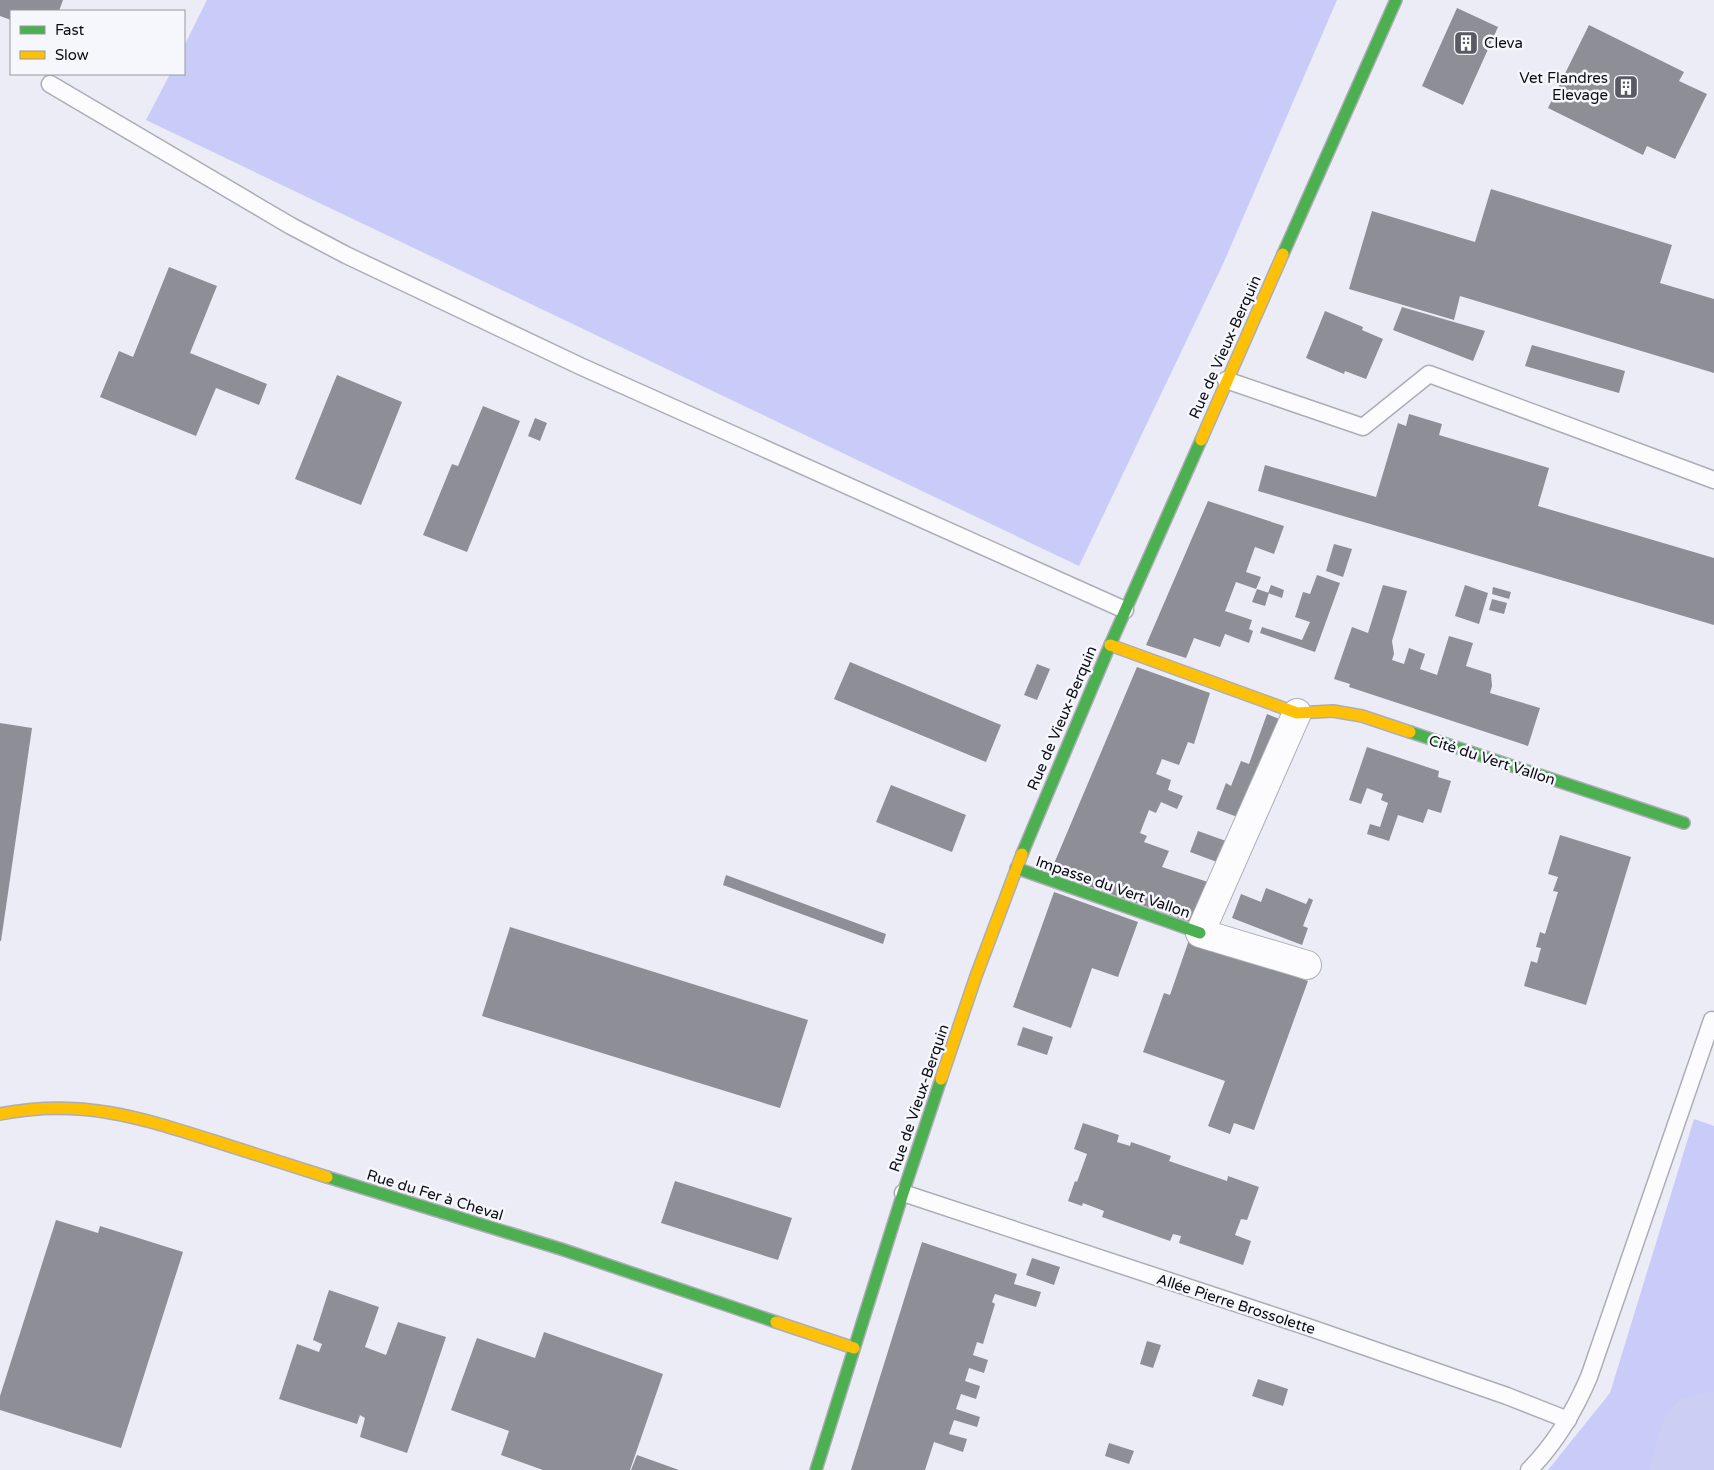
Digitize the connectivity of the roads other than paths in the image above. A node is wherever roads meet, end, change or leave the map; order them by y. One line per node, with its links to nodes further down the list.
1 (1396, 0): 3 (street, Rue de Vieux-Berquin)
2 (50, 84): 5 (lane)
3 (1226, 380): 4 (lane); 5 (street, Rue de Vieux-Berquin)
4 (1714, 480)
5 (1125, 610): 6 (street, Rue de Vieux-Berquin)
6 (1110, 645): 7 (street, Cité du Vert Vallon); 9 (street, Rue de Vieux-Berquin)
7 (1297, 713): 8 (street, Cité du Vert Vallon); 10 (street)
8 (1684, 823)
9 (1016, 868): 10 (street, Impasse du Vert Vallon); 14 (street, Rue de Vieux-Berquin)
10 (1200, 933): 11 (street)
11 (1306, 965)
12 (1712, 1020): 16 (lane)
13 (0, 1114): 15 (street, Rue du Fer à Cheval)
14 (903, 1193): 15 (street, Rue de Vieux-Berquin); 16 (lane, Allée Pierre Brossolette)
15 (854, 1348): 17 (street, Rue de Vieux-Berquin)
16 (1568, 1420): 18 (lane)
17 (816, 1470)
18 (1530, 1470)

